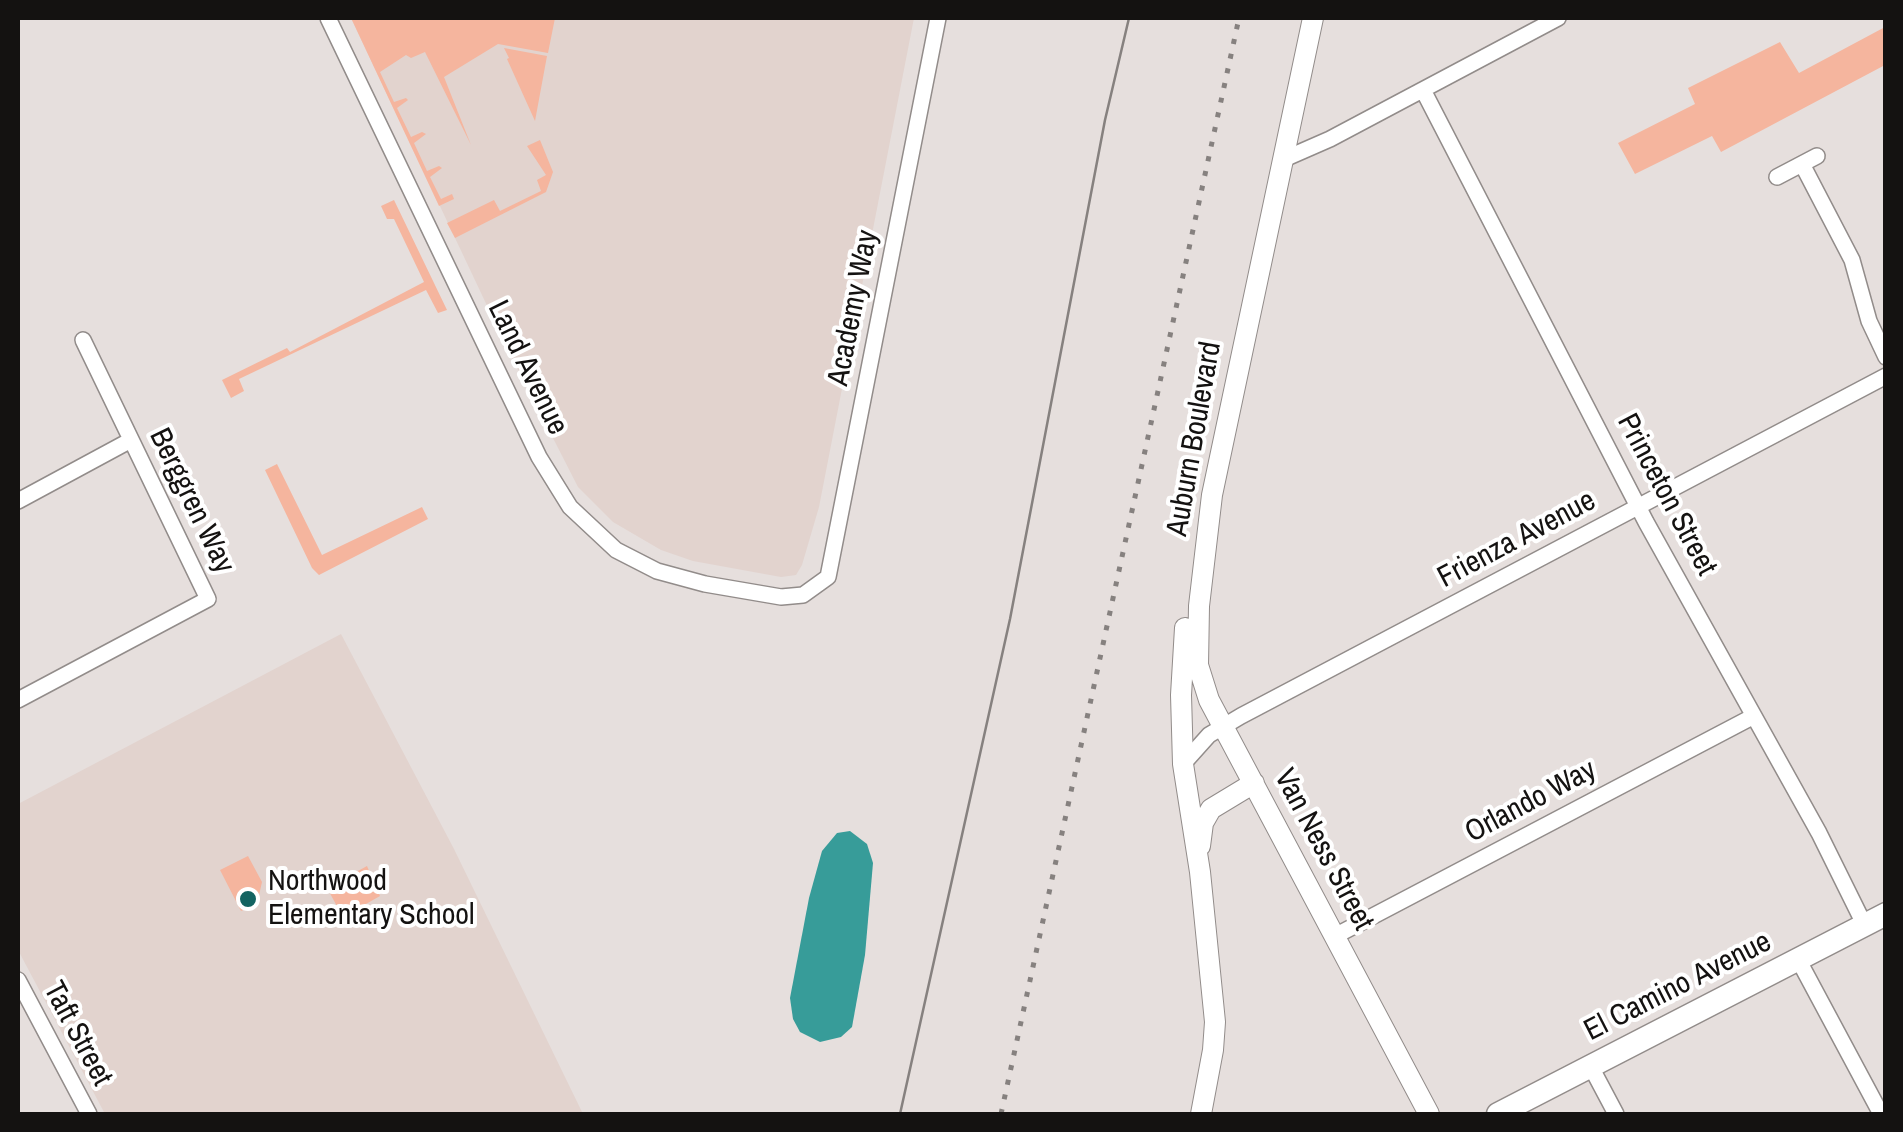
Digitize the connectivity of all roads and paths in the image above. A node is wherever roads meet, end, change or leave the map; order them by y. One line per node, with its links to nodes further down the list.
1 (328, 18): 14 (street, Land Avenue)
2 (938, 18): 14 (street, Academy Way)
3 (1313, 18): 6 (street, Auburn Boulevard)
4 (1558, 18): 5 (street)
5 (1423, 90): 6 (street); 13 (street, Princeton Street)
6 (1282, 160): 15 (street, Auburn Boulevard)
7 (1777, 177): 9 (street)
8 (83, 340): 11 (street, Berggren Way)
9 (1886, 357)
10 (1886, 376): 13 (street, Frienza Avenue)
11 (131, 440): 12 (street); 16 (street, Berggren Way)
12 (18, 501)
13 (1639, 506): 17 (street, Princeton Street); 18 (street, Frienza Avenue)
14 (803, 595)
15 (1199, 606): 18 (street, Van Ness Street); 19 (street, Auburn Boulevard)
16 (18, 700)
17 (1754, 716): 22 (street, Princeton Street); 23 (street, Orlando Way)
18 (1224, 726): 19 (street, Frienza Avenue); 20 (street, Van Ness Street)
19 (1183, 764): 21 (street, Auburn Boulevard)
20 (1254, 783): 21 (street, Auburn Boulevard); 23 (street, Van Ness Street)
21 (1200, 872): 28 (street, Auburn Boulevard)
22 (1875, 919): 24 (main road, El Camino Avenue)
23 (1334, 936): 29 (street, Van Ness Street)
24 (1798, 959): 26 (main road, El Camino Avenue); 32 (street)
25 (18, 980): 27 (street, Taft Street)
26 (1590, 1066): 30 (main road, El Camino Avenue); 31 (street)
27 (88, 1114)
28 (1200, 1114)
29 (1429, 1114)
30 (1498, 1114)
31 (1616, 1114)
32 (1881, 1114)

